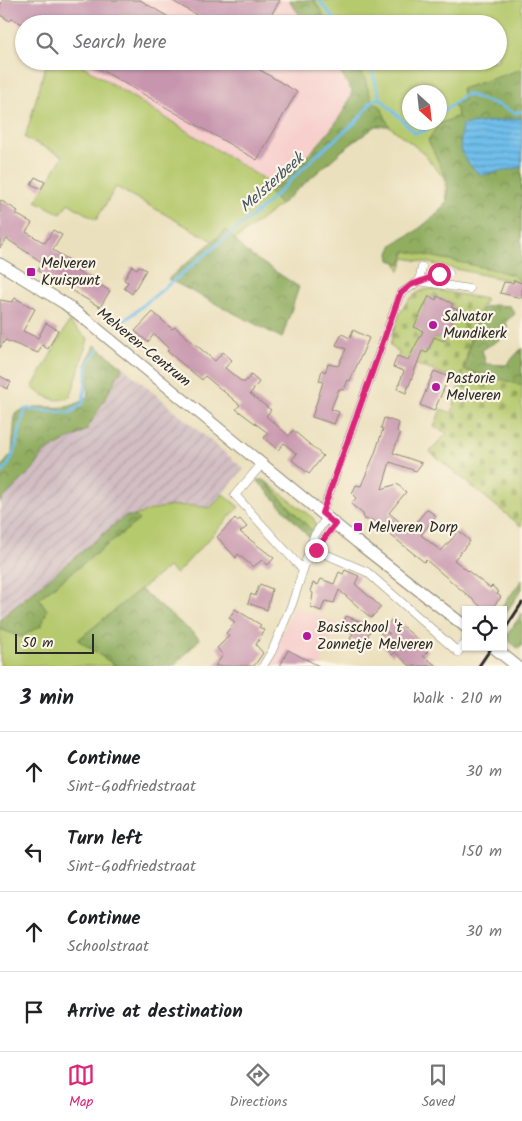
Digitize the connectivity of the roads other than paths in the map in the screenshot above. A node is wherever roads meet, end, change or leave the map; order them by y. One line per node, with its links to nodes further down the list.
1 (0, 264): 6 (main road, Melveren-Centrum)
2 (422, 267): 4 (street)
3 (449, 273): 4 (street)
4 (419, 281): 5 (street); 7 (street)
5 (469, 289)
6 (262, 464): 7 (main road, Melveren-Centrum); 9 (street)
7 (328, 518): 8 (street); 9 (street); 10 (main road, Melveren-Centrum)
8 (316, 550): 9 (street); 11 (street)
9 (303, 570): 13 (street)
10 (462, 623)
11 (462, 647)
12 (498, 651): 14 (main road)
13 (263, 666)
14 (517, 666)

